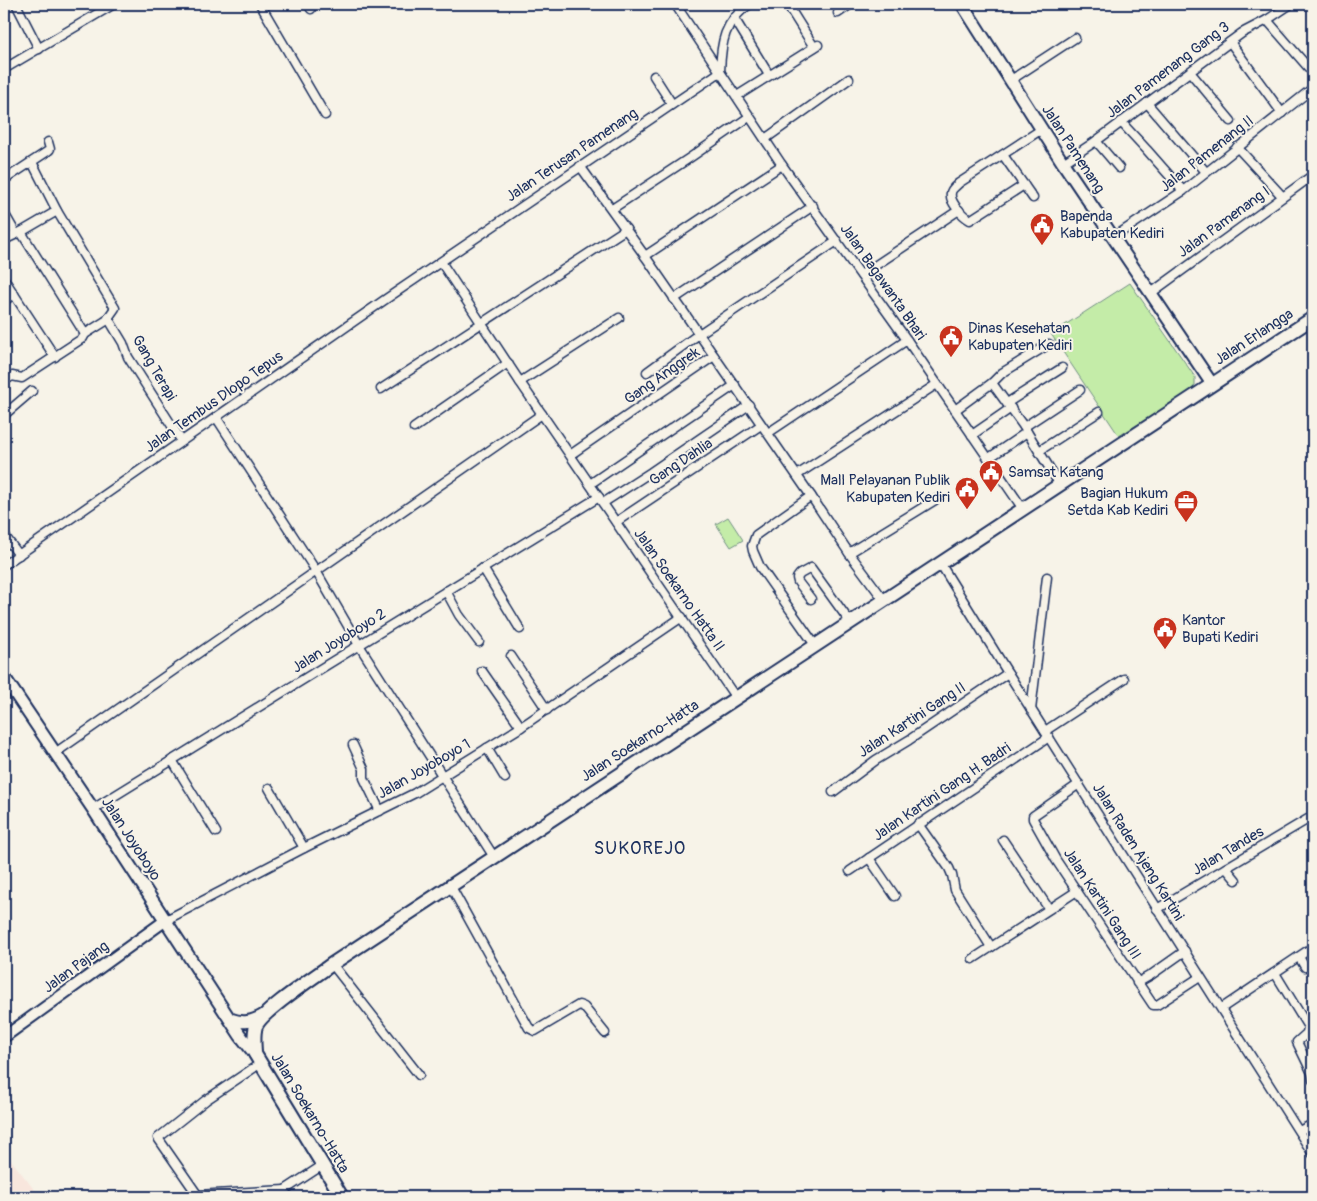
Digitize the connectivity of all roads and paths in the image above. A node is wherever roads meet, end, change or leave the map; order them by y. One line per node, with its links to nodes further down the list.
1 (16, 4): 15 (street)
2 (114, 4): 15 (street)
3 (260, 4): 29 (street)
4 (675, 4): 17 (street, Jalan Bagawanta Bhari)
5 (750, 4): 11 (street)
6 (787, 4): 20 (street)
7 (851, 4): 10 (street)
8 (962, 4): 23 (main road, Jalan Pamenang)
9 (1291, 4): 12 (street, Jalan Pamenang Gang 3)
10 (838, 13)
11 (734, 18): 17 (street); 20 (street)
12 (1267, 20): 14 (street, Jalan Pamenang Gang 3); 19 (street)
13 (1075, 38): 23 (street)
14 (1230, 42): 18 (street, Jalan Pamenang Gang 3); 28 (street)
15 (39, 48): 16 (street)
16 (4, 69)
17 (720, 72): 25 (street, Jalan Bagawanta Bhari); 27 (street, Jalan Terusan Pamenang)
18 (1190, 72): 26 (street, Jalan Pamenang Gang 3); 31 (street)
19 (1313, 73)
20 (769, 75): 25 (street)
21 (654, 76): 27 (street)
22 (849, 79): 34 (street)
23 (1011, 80): 33 (main road, Jalan Pamenang)
24 (1313, 88): 28 (street, Jalan Pamenang II)
25 (737, 96): 30 (street, Jalan Bagawanta Bhari)
26 (1147, 102): 32 (street, Jalan Pamenang Gang 3); 44 (street)
27 (672, 104): 42 (street, Jalan Terusan Pamenang)
28 (1282, 112): 37 (street, Jalan Pamenang II)
29 (325, 115)
30 (749, 117): 34 (street, Jalan Bagawanta Bhari); 52 (street)
31 (1231, 121)
32 (1121, 122): 35 (street, Jalan Pamenang Gang 3); 48 (street)
33 (1042, 129): 38 (street); 40 (main road, Jalan Pamenang)
34 (765, 140): 41 (street, Jalan Bagawanta Bhari)
35 (1096, 141): 40 (street, Jalan Pamenang Gang 3); 43 (street)
36 (49, 146): 39 (street)
37 (1237, 148): 44 (street, Jalan Pamenang II); 49 (street)
38 (1003, 155): 47 (street); 53 (street)
39 (32, 162): 46 (street); 54 (street)
40 (1063, 163): 58 (main road, Jalan Pamenang)
41 (782, 165): 51 (street, Jalan Bagawanta Bhari); 61 (street)
42 (580, 166): 52 (street); 62 (street, Jalan Terusan Pamenang)
43 (1119, 168)
44 (1206, 172): 48 (street, Jalan Pamenang II)
45 (1313, 175): 49 (street, Jalan Pamenang I)
46 (4, 180)
47 (1024, 185): 50 (street); 53 (street)
48 (1183, 191): 58 (street, Jalan Pamenang II)
49 (1282, 196): 65 (street, Jalan Pamenang I)
50 (1034, 198)
51 (813, 206): 60 (street, Jalan Bagawanta Bhari); 67 (street)
52 (612, 208): 56 (street)
53 (959, 210): 63 (street)
54 (57, 211): 57 (street); 71 (street)
55 (4, 213): 57 (street)
56 (626, 229): 61 (street); 72 (street)
57 (19, 233): 59 (street); 73 (street)
58 (1114, 237): 65 (main road, Jalan Pamenang)
59 (4, 240)
60 (838, 241): 63 (street, Jalan Bagawanta Bhari); 74 (street)
61 (646, 256): 67 (street)
62 (440, 262): 72 (street, Jalan Soekarno Hatta II); 97 (street, Jalan Tembus Dlopo Tepus)
63 (861, 275): 75 (street, Jalan Bagawanta Bhari)
64 (4, 279): 66 (street)
65 (1151, 293): 86 (main road, Jalan Pamenang)
66 (14, 294): 68 (street); 78 (street)
67 (674, 299): 74 (street)
68 (4, 301)
69 (619, 318): 83 (street)
70 (1313, 318): 86 (main road, Jalan Erlangga)
71 (109, 319): 73 (street); 103 (street, Gang Terapi)
72 (481, 324): 79 (street, Jalan Soekarno Hatta II); 88 (street)
73 (85, 334): 78 (street)
74 (699, 334): 77 (street); 81 (street)
75 (907, 340): 85 (street, Jalan Bagawanta Bhari); 101 (street)
76 (1049, 344): 84 (street)
77 (714, 356): 87 (street); 105 (street, Gang Anggrek)
78 (54, 357): 82 (street)
79 (508, 363): 83 (street, Jalan Soekarno Hatta II); 99 (street)
80 (1062, 368): 92 (street)
81 (647, 372)
82 (4, 381)
83 (520, 382): 95 (street, Jalan Soekarno Hatta II)
84 (992, 383): 92 (street); 93 (street)
85 (937, 384): 93 (street, Jalan Bagawanta Bhari); 107 (street)
86 (1212, 384): 109 (main road, Jalan Soekarno-Hatta)
87 (735, 385): 91 (street); 108 (street)
88 (380, 389)
89 (1080, 390): 100 (street)
90 (32, 392): 96 (street)
91 (749, 405): 98 (street); 111 (street, Jalan Joyoboyo 2)
92 (1009, 406): 100 (street); 102 (street)
93 (955, 410): 102 (street, Jalan Bagawanta Bhari)
94 (1099, 412): 104 (street)
95 (542, 414): 105 (street, Jalan Soekarno Hatta II); 121 (street)
96 (4, 415)
97 (216, 417): 103 (street, Jalan Tembus Dlopo Tepus); 121 (street)
98 (761, 425): 101 (street); 114 (street, Gang Dahlia)
99 (414, 428)
100 (1025, 429): 104 (street); 106 (street)
101 (768, 434): 107 (street)
102 (972, 434): 106 (street, Jalan Bagawanta Bhari)
103 (181, 440): 117 (street, Jalan Tembus Dlopo Tepus)
104 (1039, 451): 109 (street)
105 (570, 455): 108 (street, Jalan Soekarno Hatta II)
106 (988, 458): 113 (street, Jalan Bagawanta Bhari)
107 (797, 475): 110 (street)
108 (590, 484): 111 (street, Jalan Soekarno Hatta II)
109 (1060, 485): 113 (main road, Jalan Soekarno-Hatta)
110 (812, 496): 116 (street); 131 (street)
111 (601, 500): 114 (street, Jalan Soekarno Hatta II); 120 (street, Jalan Joyoboyo 2)
112 (934, 500): 116 (street)
113 (1023, 508): 118 (main road, Jalan Soekarno-Hatta)
114 (616, 522): 126 (street, Jalan Soekarno Hatta II)
115 (4, 535): 117 (street)
116 (849, 553): 125 (street)
117 (19, 555): 119 (street, Jalan Tembus Dlopo Tepus)
118 (940, 563): 125 (main road, Jalan Soekarno-Hatta); 134 (street, Jalan Raden Ajeng Kartini)
119 (4, 565)
120 (483, 568): 123 (street, Jalan Joyoboyo 2); 128 (street)
121 (316, 571): 130 (street); 144 (street)
122 (1048, 577): 139 (street)
123 (446, 591): 129 (street); 130 (street, Jalan Joyoboyo 2)
124 (811, 599): 127 (street)
125 (884, 600): 127 (main road, Jalan Soekarno-Hatta)
126 (682, 617): 137 (street, Jalan Soekarno Hatta II); 138 (street, Jalan Joyoboyo 1)
127 (850, 622): 131 (main road, Jalan Soekarno-Hatta)
128 (520, 629)
129 (479, 642)
130 (359, 645): 145 (street, Jalan Joyoboyo 2); 146 (street)
131 (815, 645): 137 (main road, Jalan Soekarno-Hatta)
132 (511, 656): 138 (street)
133 (482, 671): 140 (street)
134 (1008, 673): 139 (street, Jalan Raden Ajeng Kartini); 150 (street, Jalan Kartini Gang II)
135 (4, 677): 144 (main road, Jalan Joyoboyo)
136 (1124, 679): 141 (street, Jalan Kartini Gang H. Badri)
137 (736, 698): 158 (main road, Jalan Soekarno-Hatta)
138 (547, 710): 140 (street, Jalan Joyoboyo 1)
139 (1032, 710): 141 (street, Jalan Raden Ajeng Kartini)
140 (521, 727): 143 (street, Jalan Joyoboyo 1)
141 (1047, 734): 148 (street, Jalan Raden Ajeng Kartini); 154 (street, Jalan Kartini Gang H. Badri)
142 (353, 745): 152 (street)
143 (487, 748): 146 (street, Jalan Joyoboyo 1); 147 (street)
144 (55, 753): 151 (main road, Jalan Joyoboyo)
145 (172, 760): 151 (street, Jalan Joyoboyo 2); 155 (street)
146 (442, 776): 152 (street, Jalan Joyoboyo 1); 158 (street)
147 (506, 778)
148 (1078, 784): 164 (street, Jalan Kartini Gang III); 167 (street, Jalan Raden Ajeng Kartini)
149 (268, 788): 157 (street)
150 (833, 792)
151 (93, 809): 168 (main road, Jalan Joyoboyo)
152 (380, 811): 157 (street, Jalan Joyoboyo 1)
153 (1313, 816): 160 (street, Jalan Tandes)
154 (918, 824): 159 (street, Jalan Kartini Gang H. Badri); 169 (street)
155 (216, 832)
156 (1003, 840): 166 (street)
157 (304, 848): 168 (street, Jalan Joyoboyo 1)
158 (494, 857): 163 (main road, Jalan Soekarno-Hatta)
159 (869, 858): 161 (street, Jalan Kartini Gang H. Badri); 165 (street)
160 (1226, 868): 162 (street); 167 (street, Jalan Tandes)
161 (850, 871)
162 (1236, 880)
163 (450, 885): 174 (main road, Jalan Soekarno-Hatta); 182 (street)
164 (1077, 891): 166 (street); 178 (street, Jalan Kartini Gang III)
165 (895, 896)
166 (1049, 909): 169 (street)
167 (1157, 909): 171 (street, Jalan Raden Ajeng Kartini)
168 (166, 920): 181 (main road, Jalan Joyoboyo); 183 (street, Jalan Pajang)
169 (991, 947): 173 (street)
170 (1313, 947): 172 (street)
171 (1185, 951): 177 (street, Jalan Raden Ajeng Kartini); 178 (street)
172 (1299, 957): 175 (street); 176 (street)
173 (973, 959)
174 (332, 964): 180 (main road, Jalan Soekarno-Hatta); 185 (street)
175 (1305, 967)
176 (1275, 973): 179 (street); 186 (street)
177 (1200, 977): 178 (street, Jalan Kartini Gang III); 179 (street, Jalan Raden Ajeng Kartini)
178 (1136, 983)
179 (1222, 1008): 188 (street, Jalan Raden Ajeng Kartini)
180 (264, 1014): 181 (main road); 184 (main road, Jalan Soekarno-Hatta)
181 (230, 1019): 184 (main road, Jalan Joyoboyo)
182 (605, 1033)
183 (4, 1037)
184 (258, 1059): 190 (main road, Jalan Soekarno-Hatta); 192 (street)
185 (419, 1074)
186 (1313, 1080)
187 (1313, 1124): 188 (street)
188 (1299, 1132): 189 (street, Jalan Raden Ajeng Kartini)
189 (1313, 1154)
190 (323, 1165): 191 (street); 194 (main road, Jalan Soekarno-Hatta)
191 (285, 1190): 192 (street); 193 (street)
192 (197, 1197)
193 (274, 1197)
194 (342, 1197)

